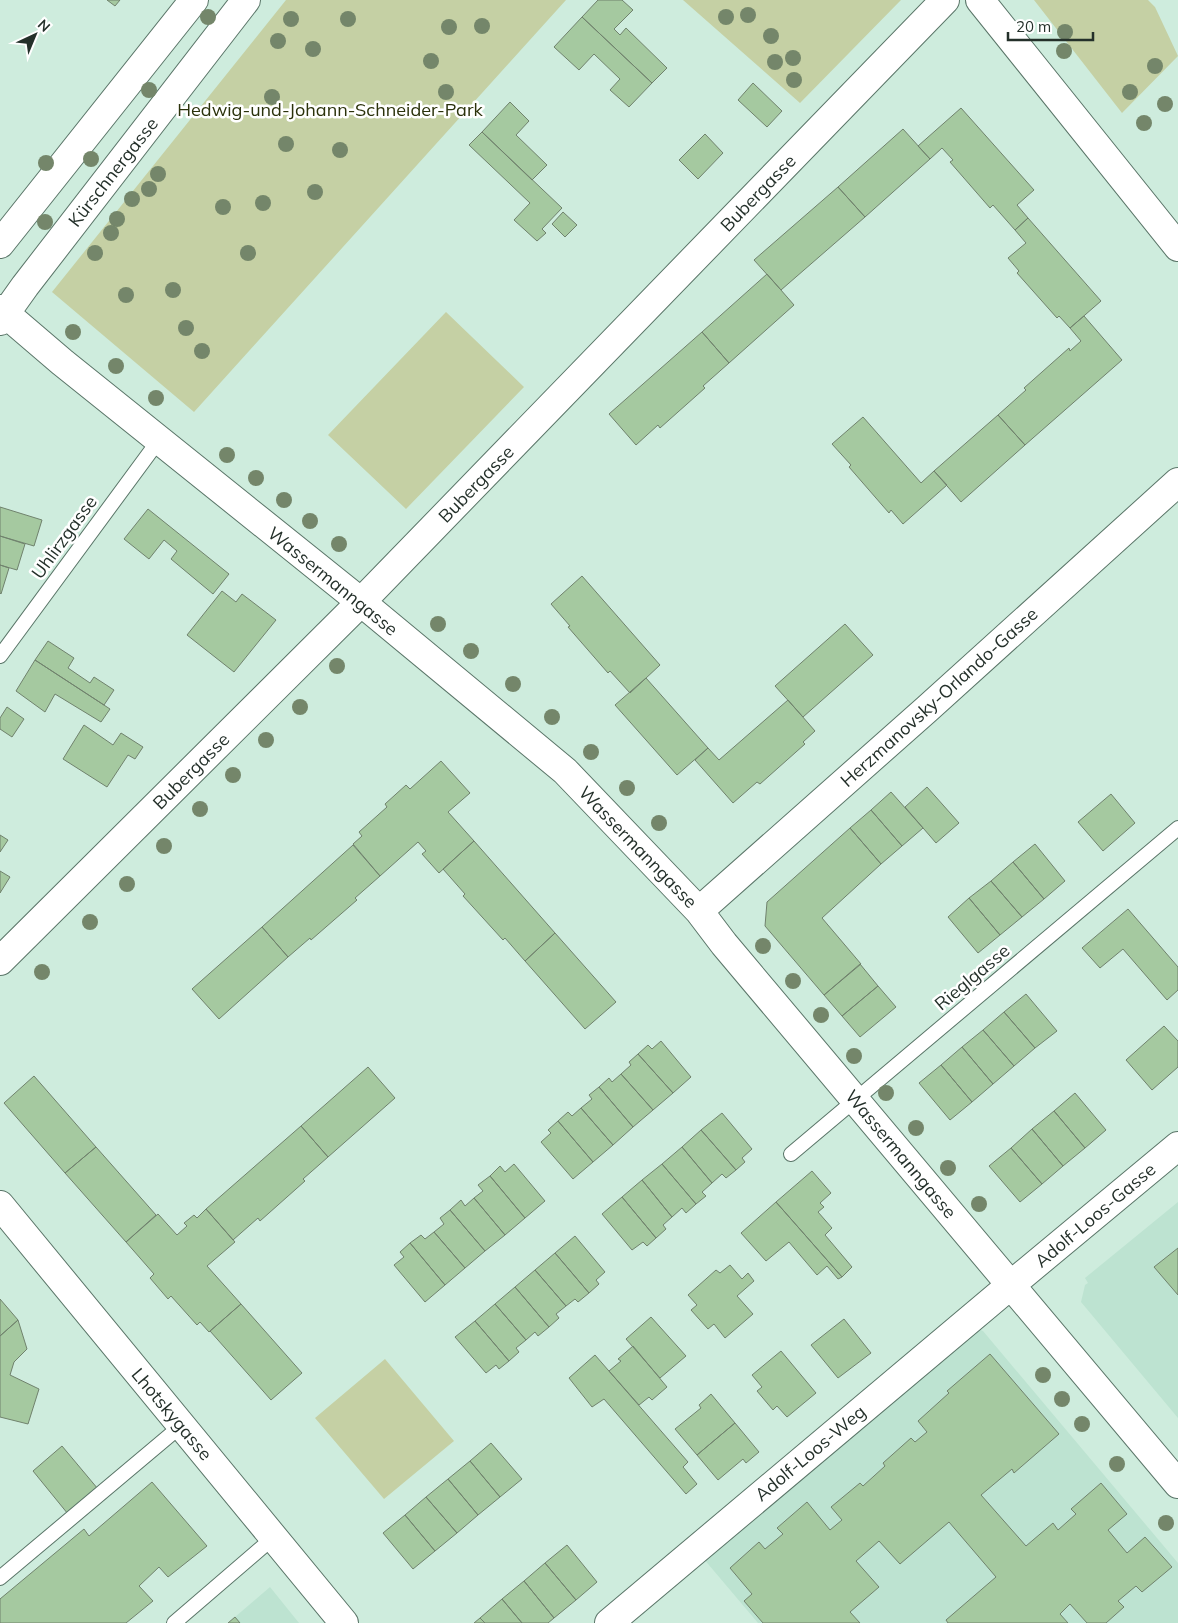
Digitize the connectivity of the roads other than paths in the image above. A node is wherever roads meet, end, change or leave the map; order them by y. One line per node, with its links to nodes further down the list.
1 (194, 0): 5 (street)
2 (246, 0): 7 (street, Kürschnergasse)
3 (945, 0): 10 (street, Bubergasse)
4 (980, 0): 6 (street)
5 (0, 244)
6 (1178, 247)
7 (2, 315): 8 (street, Wassermanngasse)
8 (159, 440): 10 (street, Wassermanngasse); 11 (lane, Uhlirzgasse)
9 (1178, 482): 13 (street, Herzmanovsky-Orlando-Gasse)
10 (361, 602): 13 (street, Wassermanngasse); 14 (street, Bubergasse)
11 (0, 656)
12 (1178, 828): 15 (lane, Rieglgasse)
13 (699, 911): 15 (street, Wassermanngasse)
14 (0, 961)
15 (855, 1100): 17 (lane, Rieglgasse); 19 (street, Wassermanngasse)
16 (1178, 1146): 19 (street, Adolf-Loos-Gasse)
17 (791, 1154)
18 (0, 1205): 20 (street, Lhotskygasse)
19 (1012, 1284): 21 (street, Wassermanngasse); 26 (street, Adolf-Loos-Weg)
20 (182, 1426): 22 (street, Lhotskygasse); 23 (lane)
21 (1178, 1484)
22 (274, 1537): 24 (lane); 25 (street, Lhotskygasse)
23 (0, 1578)
24 (174, 1623)
25 (344, 1623)
26 (609, 1623)

